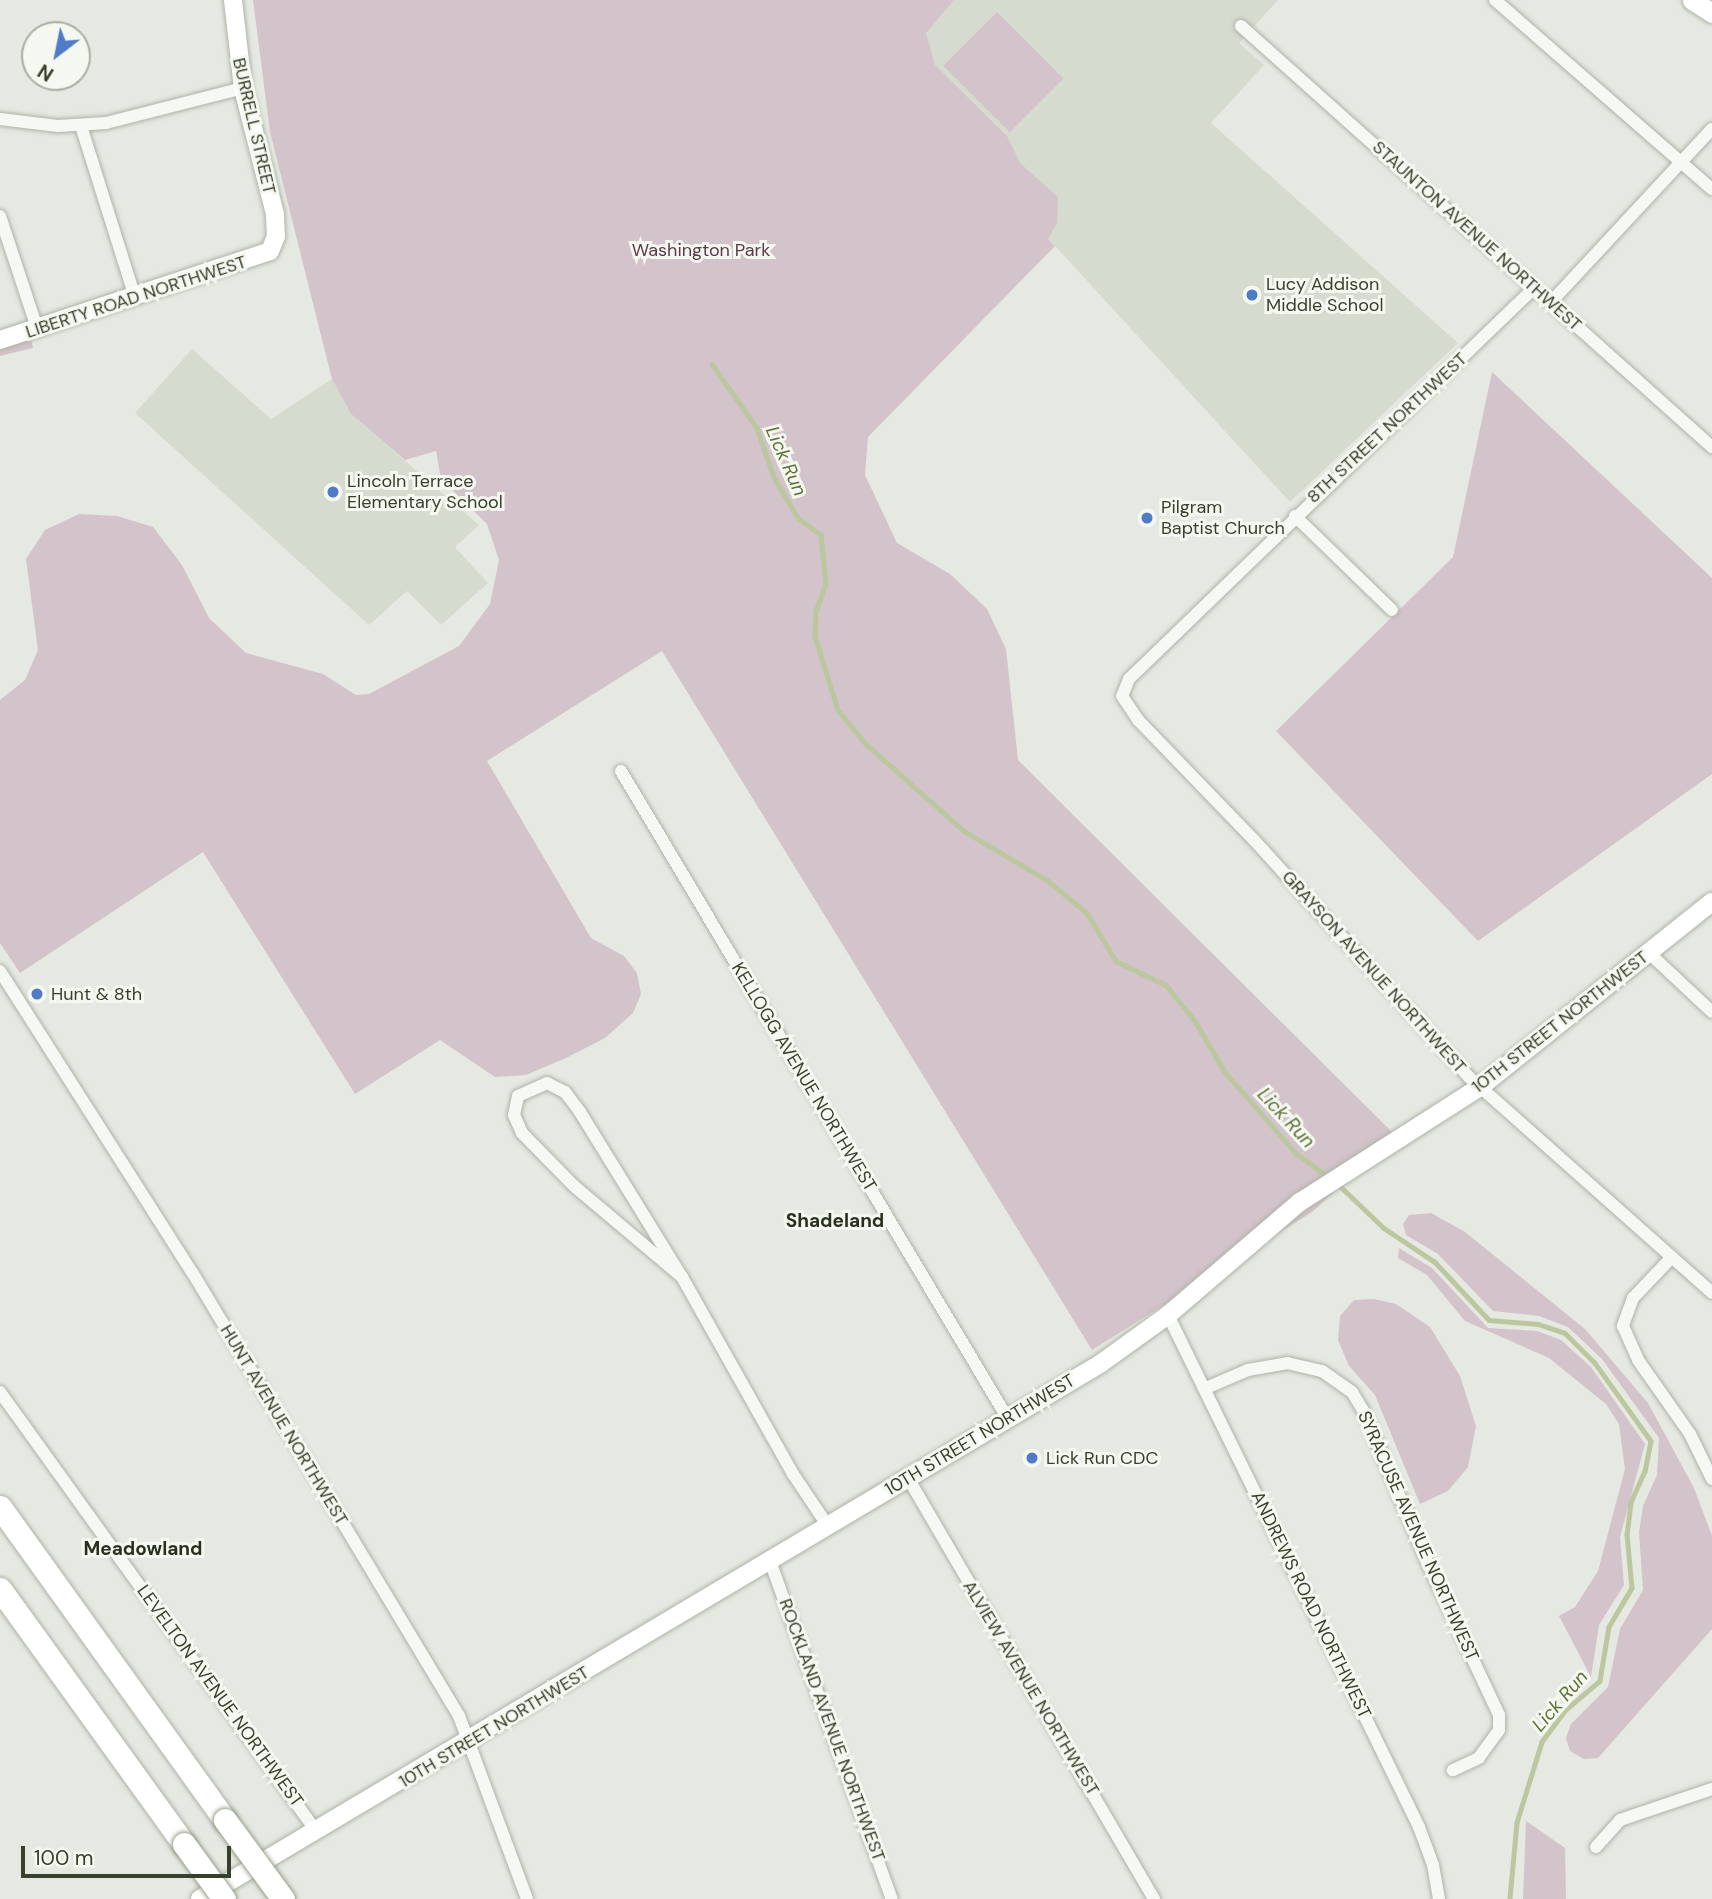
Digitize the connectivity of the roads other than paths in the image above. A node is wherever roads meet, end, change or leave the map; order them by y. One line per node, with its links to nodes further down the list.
1 (233, 0): 6 (main road, BURRELL STREET)
2 (1495, 0): 10 (street)
3 (1692, 0): 4 (main road)
4 (1712, 13)
5 (1241, 26): 14 (street, STAUNTON AVENUE NORTHWEST)
6 (243, 88): 8 (street); 13 (main road, BURRELL STREET)
7 (0, 119): 8 (street)
8 (81, 126): 15 (street)
9 (1712, 129): 10 (street)
10 (1681, 164): 11 (street); 16 (street)
11 (1712, 189)
12 (0, 216): 17 (street)
13 (270, 251): 15 (main road, LIBERTY ROAD NORTHWEST)
14 (1534, 288): 16 (street, STAUNTON AVENUE NORTHWEST); 20 (street, 8TH STREET NORTHWEST)
15 (135, 296): 17 (main road, LIBERTY ROAD NORTHWEST)
16 (1551, 302): 19 (street, STAUNTON AVENUE NORTHWEST)
17 (37, 328): 18 (main road, LIBERTY ROAD NORTHWEST)
18 (0, 340)
19 (1712, 447)
20 (1295, 516): 21 (street); 22 (street, 8TH STREET NORTHWEST)
21 (1392, 610)
22 (1182, 629): 28 (street, GRAYSON AVENUE NORTHWEST)
23 (621, 771): 35 (street, KELLOGG AVENUE NORTHWEST)
24 (1712, 902): 25 (main road, 10TH STREET NORTHWEST)
25 (1648, 953): 27 (street); 28 (main road, 10TH STREET NORTHWEST)
26 (0, 971): 42 (street, HUNT AVENUE NORTHWEST)
27 (1712, 1012)
28 (1480, 1087): 29 (street, GRAYSON AVENUE NORTHWEST); 32 (main road, 10TH STREET NORTHWEST)
29 (1672, 1257): 31 (street, GRAYSON AVENUE NORTHWEST); 37 (street)
30 (682, 1277): 30 (street); 39 (street)
31 (1712, 1293)
32 (1168, 1315): 33 (street, ANDREWS ROAD NORTHWEST); 35 (main road, 10TH STREET NORTHWEST)
33 (1206, 1388): 43 (street, SYRACUSE AVENUE NORTHWEST); 53 (street, ANDREWS ROAD NORTHWEST)
34 (0, 1392): 45 (street, LEVELTON AVENUE NORTHWEST)
35 (1007, 1419): 36 (main road, 10TH STREET NORTHWEST)
36 (908, 1478): 39 (main road, 10TH STREET NORTHWEST); 52 (street, ALVIEW AVENUE NORTHWEST)
37 (1712, 1479)
38 (0, 1507): 49 (highway, bridge)
39 (828, 1526): 40 (main road, 10TH STREET NORTHWEST)
40 (770, 1561): 42 (main road, 10TH STREET NORTHWEST); 51 (street, ROCKLAND AVENUE NORTHWEST)
41 (0, 1589): 48 (highway, bridge)
42 (471, 1741): 45 (main road, 10TH STREET NORTHWEST); 50 (street, HUNT AVENUE NORTHWEST)
43 (1453, 1770)
44 (1712, 1789): 46 (street)
45 (316, 1831): 47 (main road, 10TH STREET NORTHWEST)
46 (1596, 1847)
47 (200, 1899)
48 (223, 1899)
49 (282, 1899)
50 (527, 1899)
51 (892, 1899)
52 (1154, 1899)
53 (1439, 1899)

